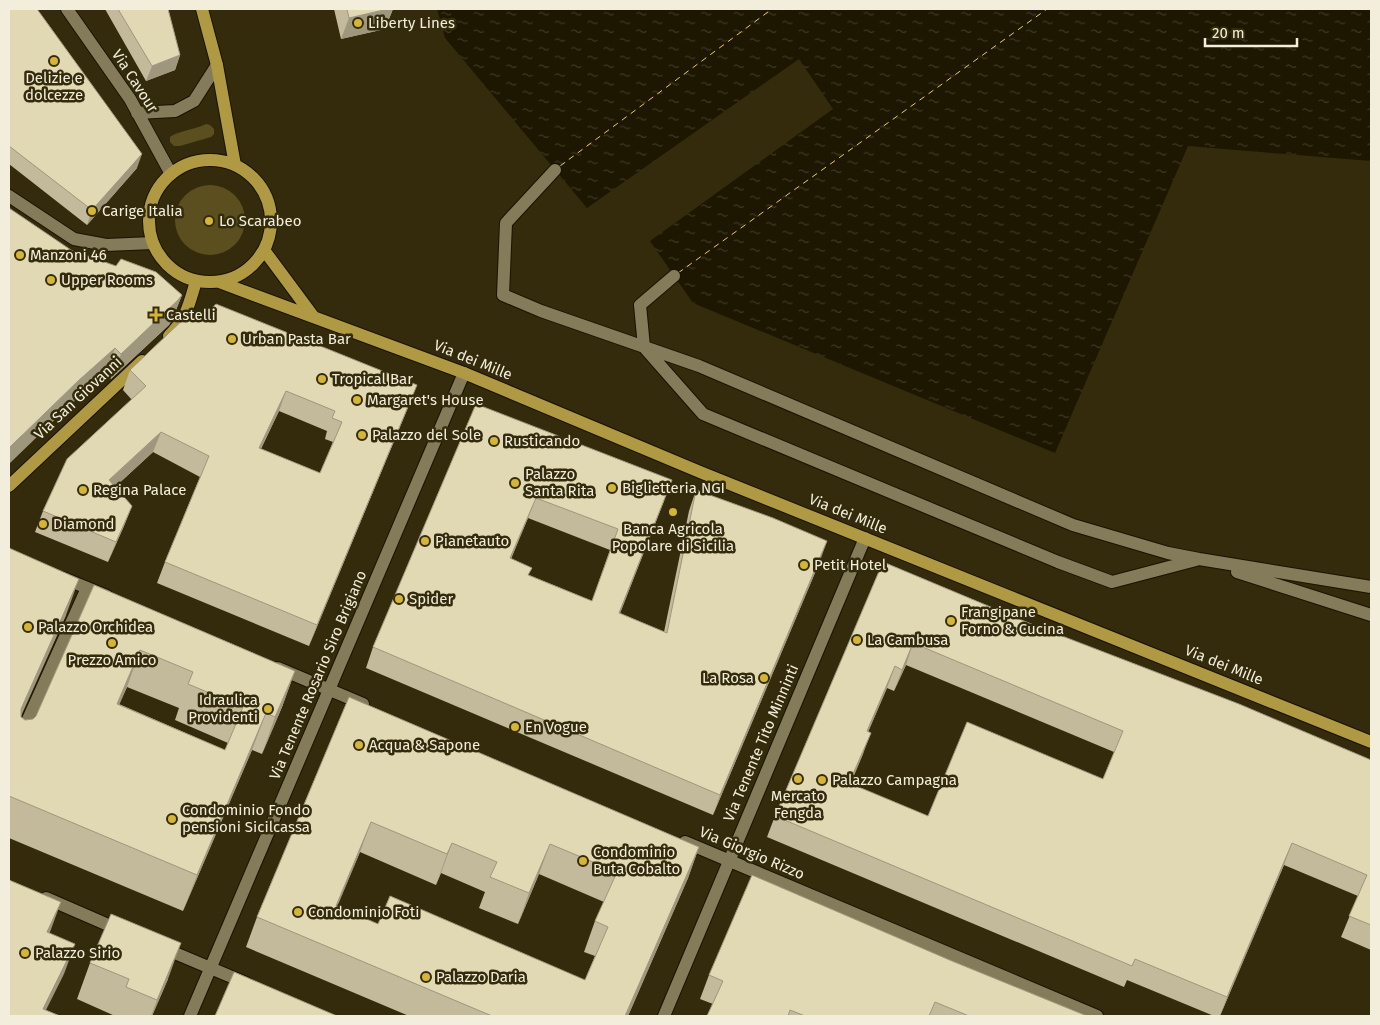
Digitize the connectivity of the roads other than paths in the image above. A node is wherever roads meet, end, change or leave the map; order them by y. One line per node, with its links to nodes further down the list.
1 (67, 9): 4 (street, Via Cavour)
2 (202, 9): 3 (main road)
3 (217, 65): 4 (street); 5 (main road)
4 (137, 113): 7 (street, Via Cavour)
5 (235, 164): 7 (main road, Via dei Mille); 10 (main road, Via dei Mille)
6 (555, 170): 15 (street)
7 (171, 174): 9 (main road, Via dei Mille)
8 (9, 196): 9 (street)
9 (153, 243): 12 (main road, Via dei Mille)
10 (264, 250): 13 (main road, Via dei Mille); 14 (main road)
11 (674, 276): 15 (street)
12 (196, 281): 13 (main road, Via dei Mille); 17 (main road, Via San Giovanni)
13 (219, 282): 14 (main road, Via dei Mille)
14 (313, 316): 16 (main road, Via dei Mille)
15 (644, 347): 19 (street); 19 (street)
16 (464, 373): 18 (main road, Via dei Mille); 26 (street, Via Tenente Rosario Siro Brigiano)
17 (9, 486)
18 (865, 538): 28 (main road, Via dei Mille); 31 (street, Via Tenente Tito Minninti)
19 (1199, 559): 21 (street); 24 (street)
20 (52, 573): 22 (street)
21 (1371, 586)
22 (87, 588): 23 (street); 29 (street)
23 (114, 599)
24 (1371, 616)
25 (266, 663): 26 (street)
26 (329, 690): 27 (street); 35 (street, Via Tenente Rosario Siro Brigiano)
27 (374, 709)
28 (1371, 742)
29 (15, 749)
30 (675, 838): 31 (street, Via Giorgio Rizzo)
31 (729, 861): 38 (street, Via Tenente Tito Minninti); 39 (street, Via Giorgio Rizzo)
32 (36, 894): 33 (street)
33 (137, 937)
34 (155, 945): 35 (street)
35 (210, 968): 36 (street); 37 (street, Via Tenente Rosario Siro Brigiano)
36 (254, 987)
37 (190, 1016)
38 (664, 1016)
39 (1097, 1016)

